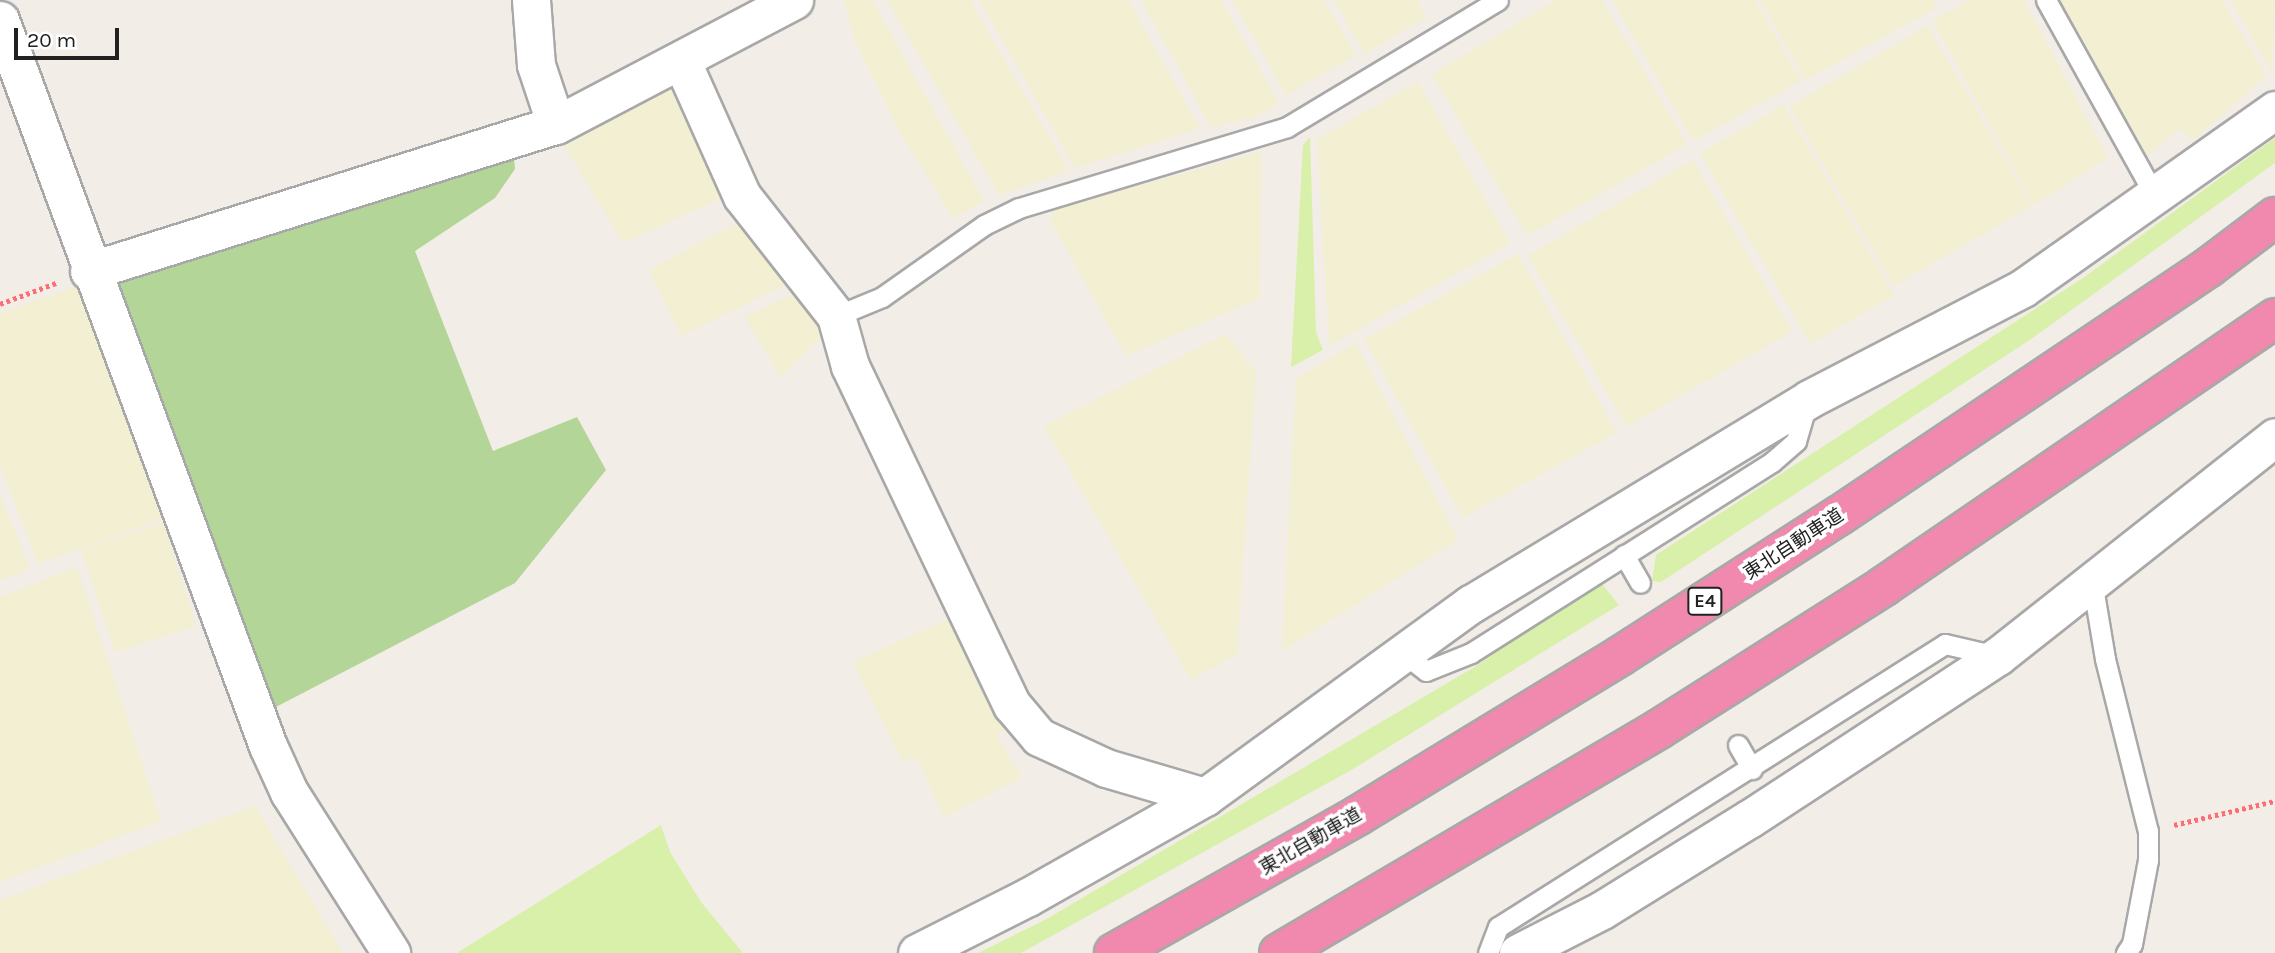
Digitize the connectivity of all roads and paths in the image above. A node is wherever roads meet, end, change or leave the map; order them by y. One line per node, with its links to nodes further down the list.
1 (531, 0): 8 (street)
2 (794, 0): 6 (street)
3 (1498, 0): 13 (lane)
4 (2046, 0): 9 (lane)
5 (0, 20): 11 (street)
6 (682, 62): 8 (street); 13 (street)
7 (2275, 110): 9 (street)
8 (556, 125): 11 (street)
9 (2156, 198): 15 (street)
10 (2275, 217): 29 (highway, 東北自動車道 / E4)
11 (89, 271): 12 (path); 27 (street)
12 (0, 304)
13 (836, 316): 24 (street)
14 (2275, 318): 30 (highway)
15 (1809, 399): 17 (lane); 20 (street)
16 (2275, 437): 18 (street)
17 (1623, 555): 19 (lane); 20 (lane)
18 (2092, 581): 21 (street); 26 (lane)
19 (1640, 583)
20 (1403, 653): 24 (street)
21 (1998, 656): 23 (lane); 32 (street)
22 (1738, 745): 23 (lane)
23 (1752, 769): 31 (lane)
24 (1205, 797): 28 (street)
25 (2275, 802): 26 (path)
26 (2148, 831): 33 (lane)
27 (391, 953)
28 (917, 953)
29 (1114, 953)
30 (1279, 953)
31 (1488, 953)
32 (1518, 953)
33 (2126, 953)

